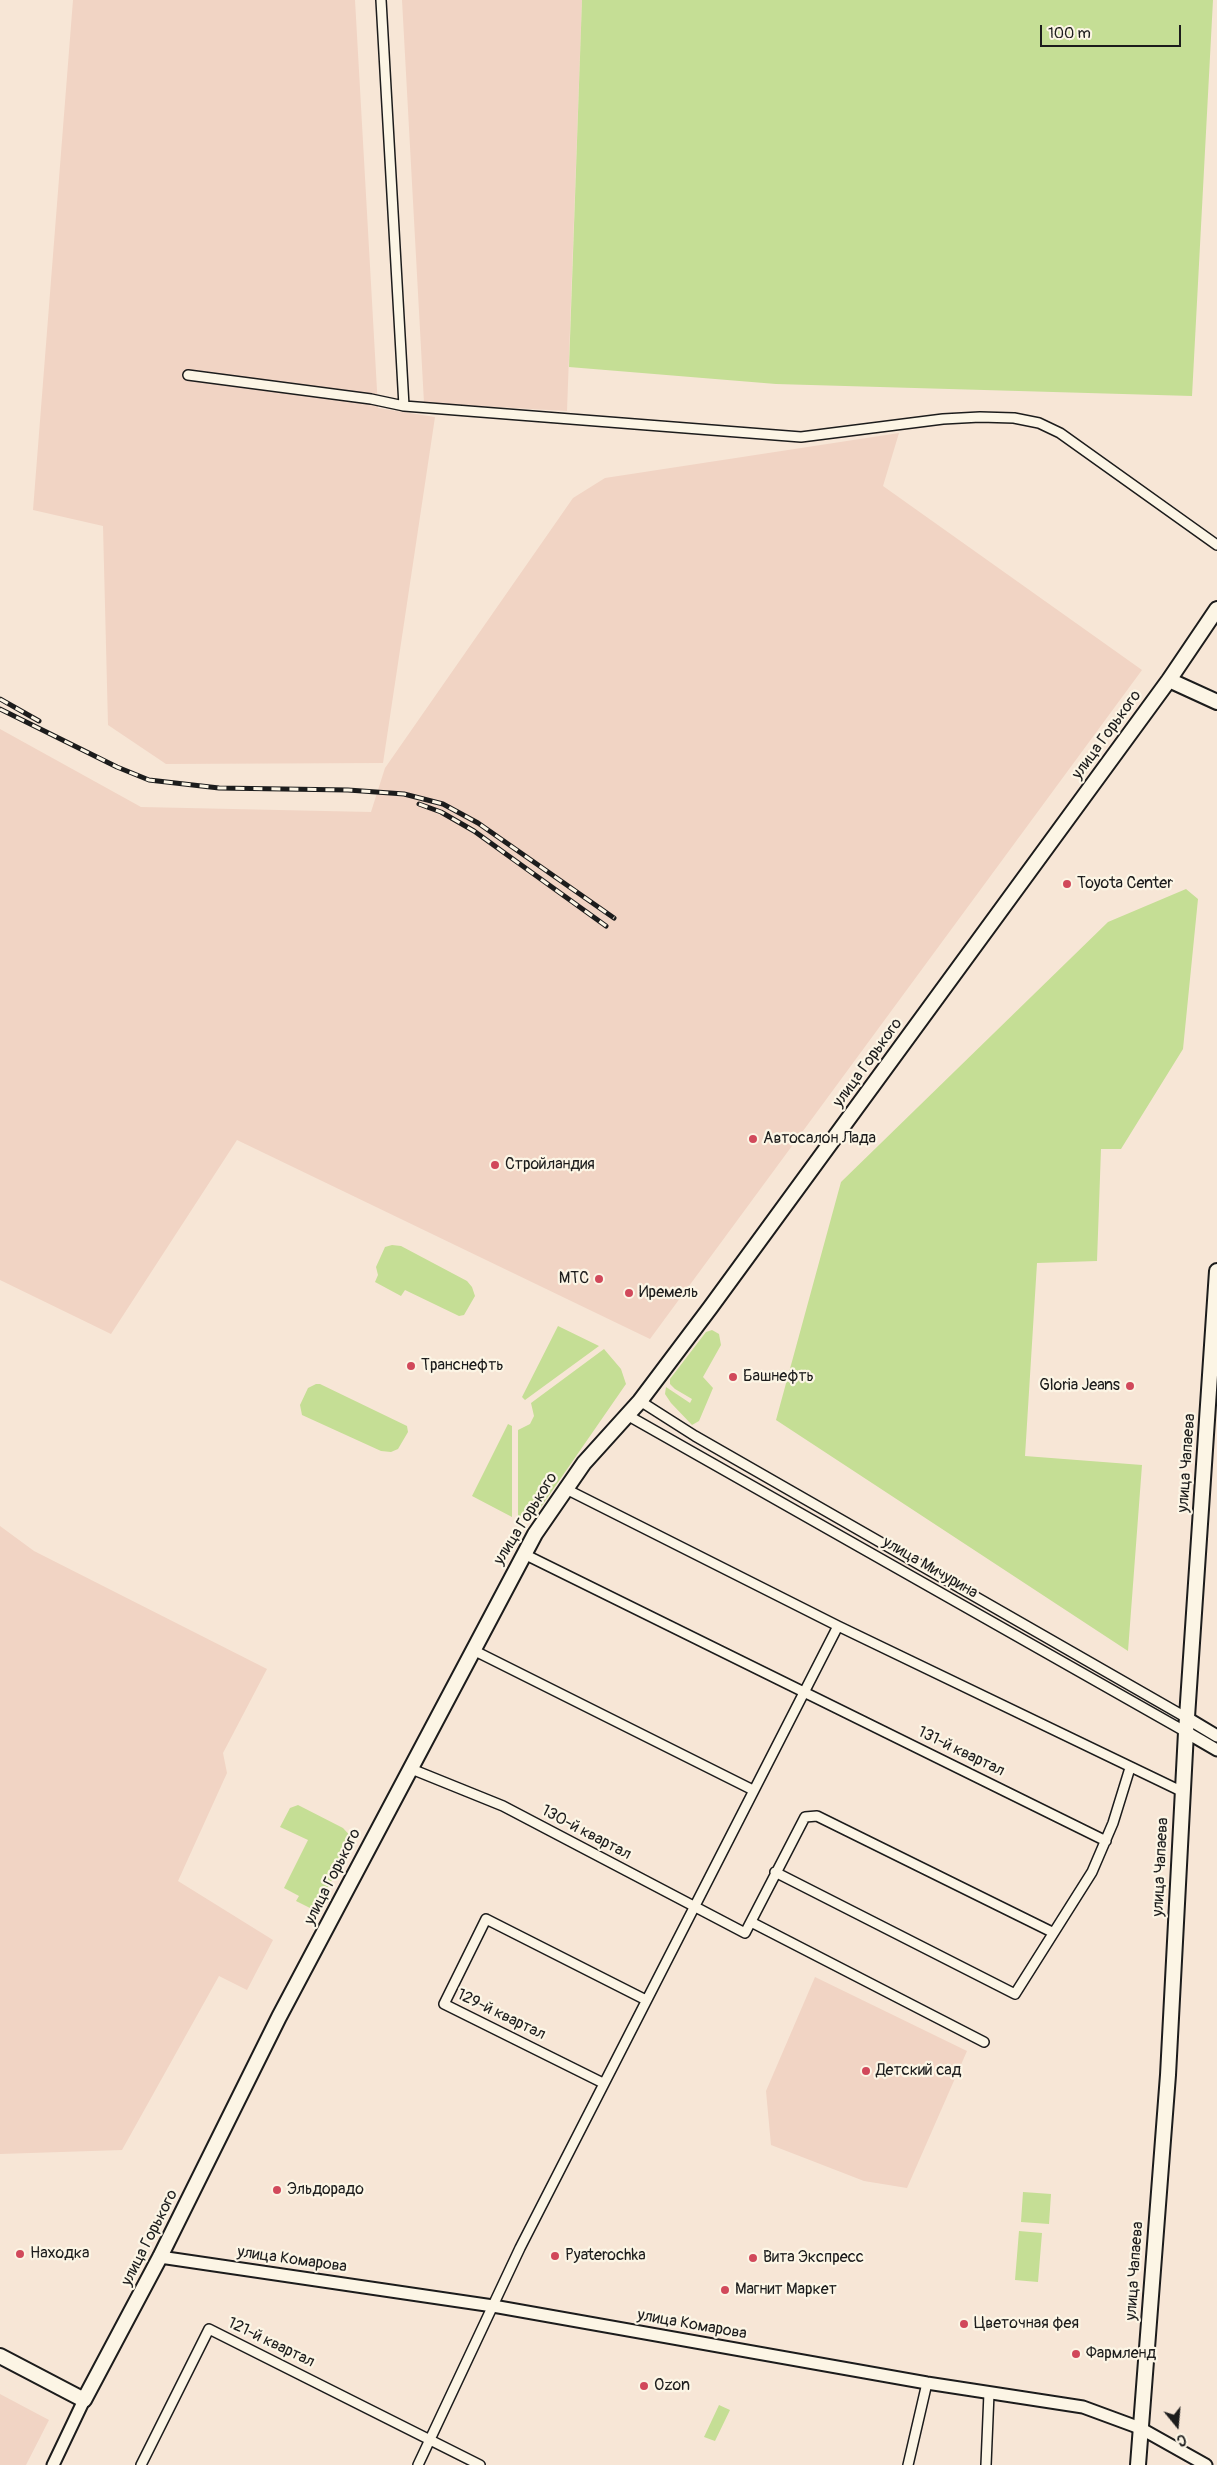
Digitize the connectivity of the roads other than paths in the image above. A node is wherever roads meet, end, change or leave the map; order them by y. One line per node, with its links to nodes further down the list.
1 (381, 0): 3 (street)
2 (188, 375): 3 (street)
3 (404, 406): 4 (street)
4 (1217, 545)
5 (1217, 609): 6 (main road, улица Горького)
6 (1169, 680): 7 (main road); 9 (main road, улица Горького)
7 (1217, 702)
8 (1217, 1271): 16 (main road, улица Чапаева)
9 (640, 1400): 10 (main road, улица Горького); 16 (street, улица Мичурина)
10 (627, 1414): 11 (main road, улица Горького); 16 (street, улица Мичурина)
11 (564, 1488): 12 (main road, улица Горького); 13 (street)
12 (524, 1554): 14 (main road, улица Горького); 15 (street)
13 (838, 1626): 15 (street); 20 (street)
14 (473, 1650): 19 (main road, улица Горького); 21 (street)
15 (803, 1691): 21 (street); 23 (street, 131-й квартал)
16 (1187, 1725): 17 (street, улица Мичурина); 18 (street, улица Мичурина); 22 (main road, улица Чапаева)
17 (1217, 1736)
18 (1217, 1750)
19 (409, 1768): 25 (street, 130-й квартал); 31 (main road, улица Горького)
20 (1130, 1768): 22 (street); 23 (street)
21 (753, 1790): 25 (street)
22 (1183, 1792): 37 (main road, улица Чапаева)
23 (1106, 1841): 27 (street)
24 (776, 1872): 26 (street); 27 (street); 27 (street)
25 (695, 1908): 26 (street, 130-й квартал); 28 (street)
26 (751, 1922): 29 (street)
27 (1052, 1932)
28 (646, 2000): 30 (street); 30 (street, 129-й квартал)
29 (984, 2042)
30 (603, 2083): 32 (street)
31 (160, 2258): 32 (street, улица Комарова); 36 (main road, улица Горького)
32 (493, 2306): 34 (street, улица Комарова); 38 (street)
33 (0, 2356): 36 (main road)
34 (927, 2382): 35 (street, улица Комарова); 43 (street)
35 (989, 2393): 37 (street, улица Комарова); 44 (street)
36 (84, 2400): 39 (street, улица Горького)
37 (1140, 2428): 45 (main road, улица Чапаева); 46 (street, улица Комарова)
38 (430, 2439): 40 (street, 121-й квартал); 41 (street); 42 (street)
39 (53, 2465)
40 (141, 2465)
41 (418, 2465)
42 (480, 2465)
43 (908, 2465)
44 (986, 2465)
45 (1138, 2465)
46 (1206, 2465)

